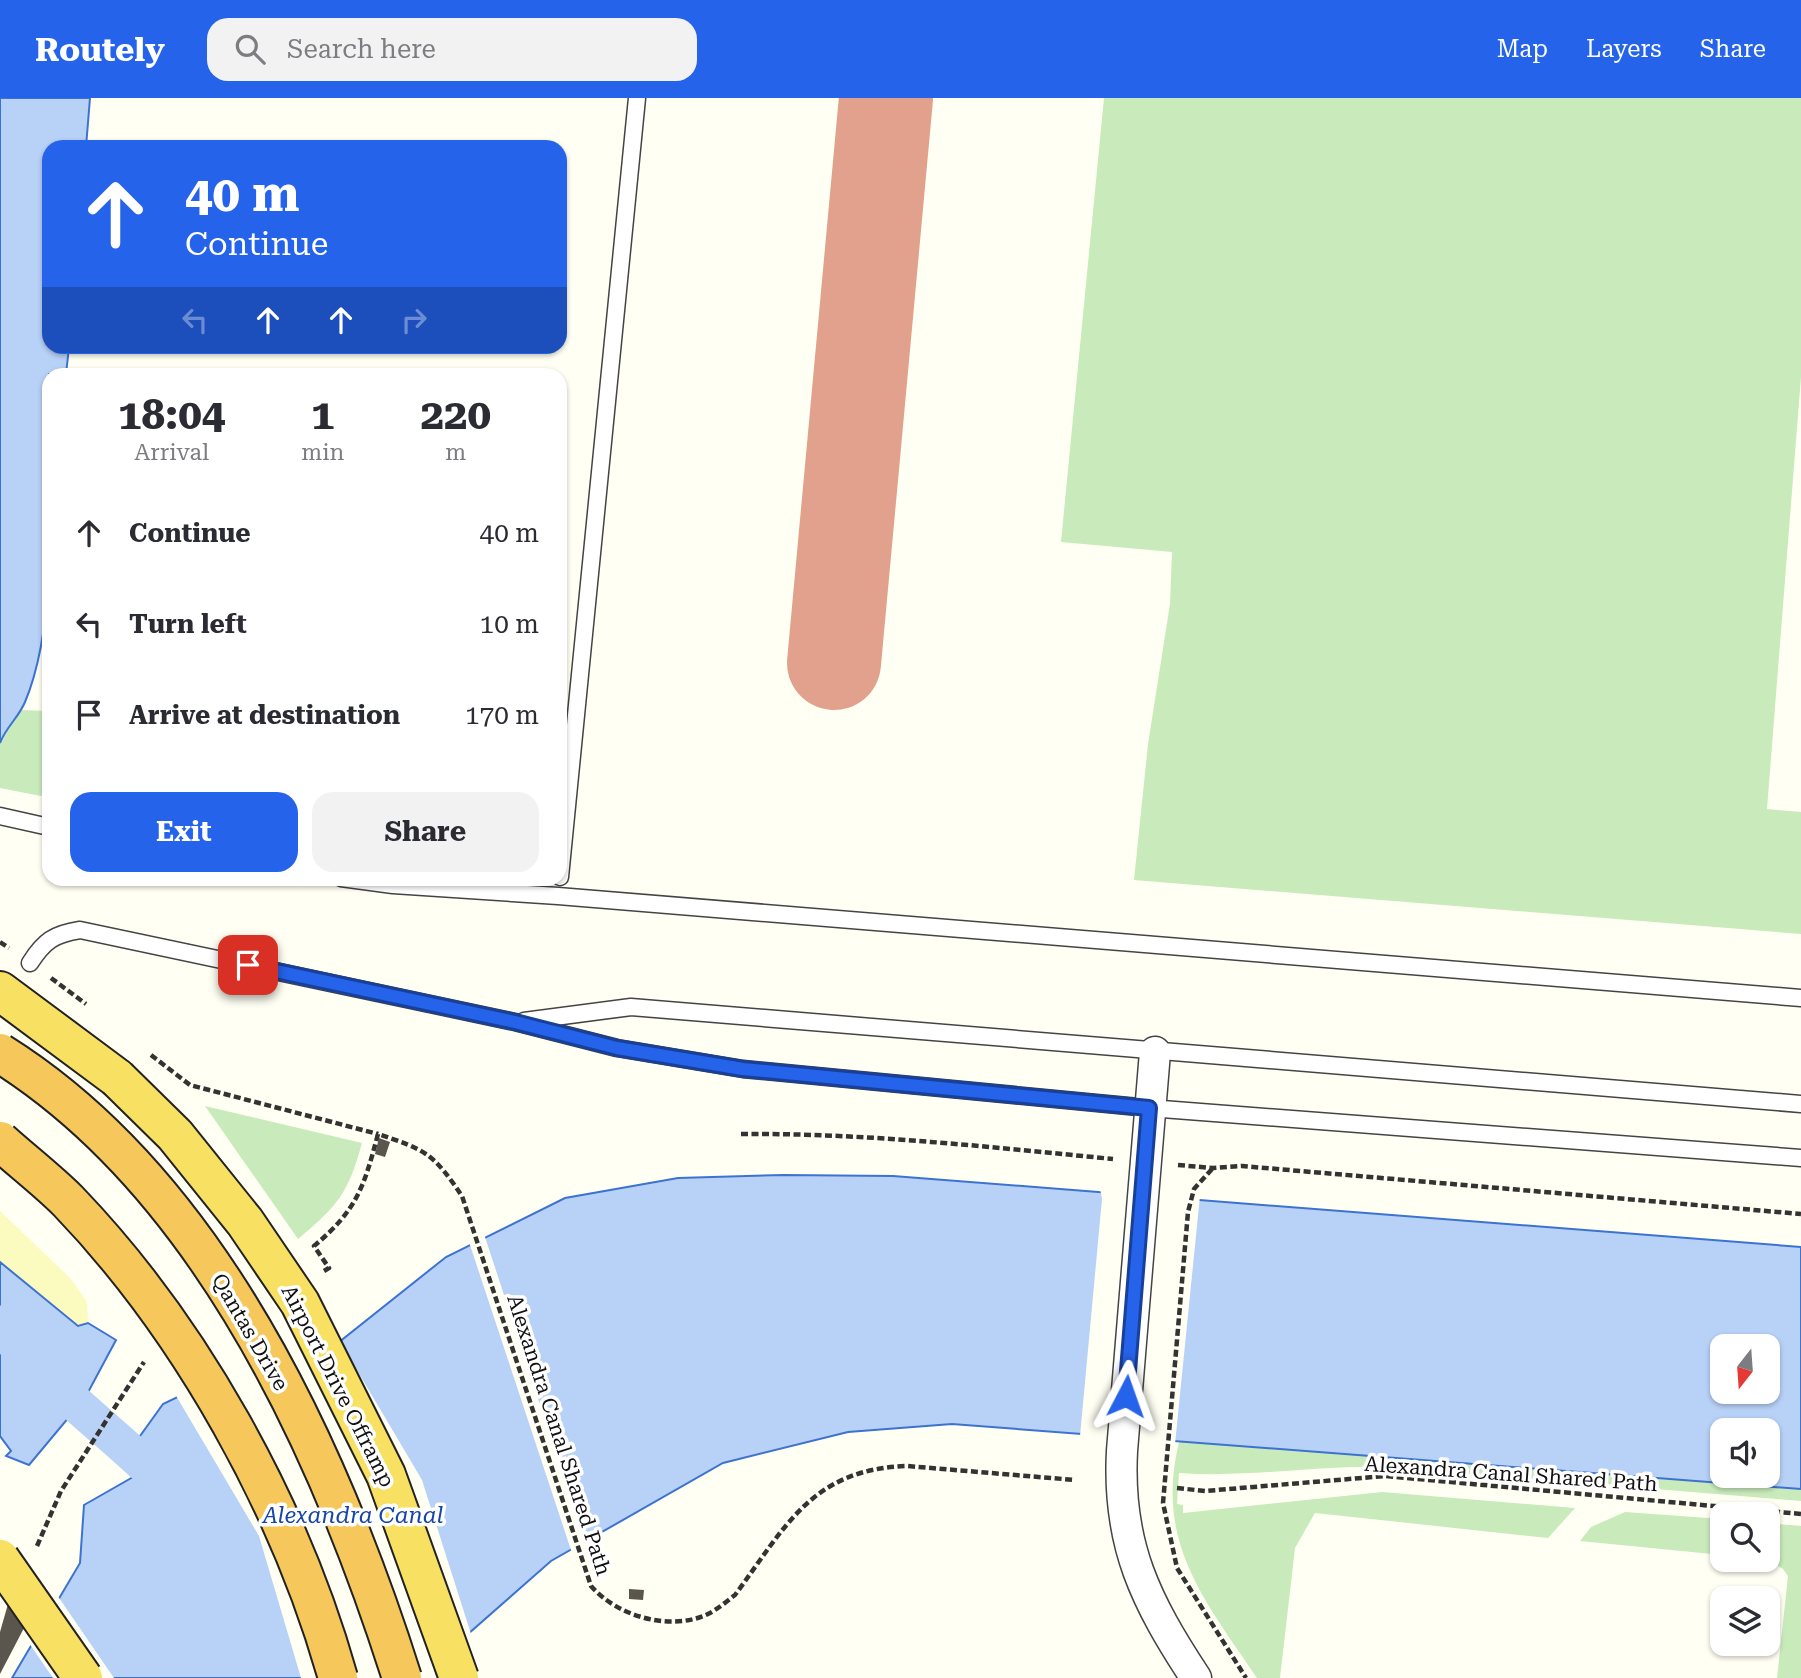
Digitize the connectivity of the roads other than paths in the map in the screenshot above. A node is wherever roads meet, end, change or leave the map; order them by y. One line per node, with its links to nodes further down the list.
1 (637, 98): 2 (lane)
2 (567, 807)
3 (0, 816): 4 (lane)
4 (42, 825)
5 (393, 886): 7 (lane)
6 (559, 886): 7 (lane)
7 (558, 896): 10 (lane)
8 (30, 963): 11 (lane)
9 (0, 991): 22 (highway, Airport Drive Offramp, bridge)
10 (1801, 998)
11 (515, 1022): 12 (lane); 15 (lane)
12 (1154, 1052): 14 (lane); 15 (street)
13 (0, 1053): 21 (highway, Qantas Drive, bridge)
14 (1801, 1104)
15 (1149, 1108): 17 (lane); 23 (street)
16 (0, 1141): 20 (highway, bridge)
17 (1801, 1158)
18 (0, 1559): 19 (highway, bridge)
19 (83, 1678)
20 (338, 1678)
21 (401, 1678)
22 (459, 1678)
23 (1196, 1678)

